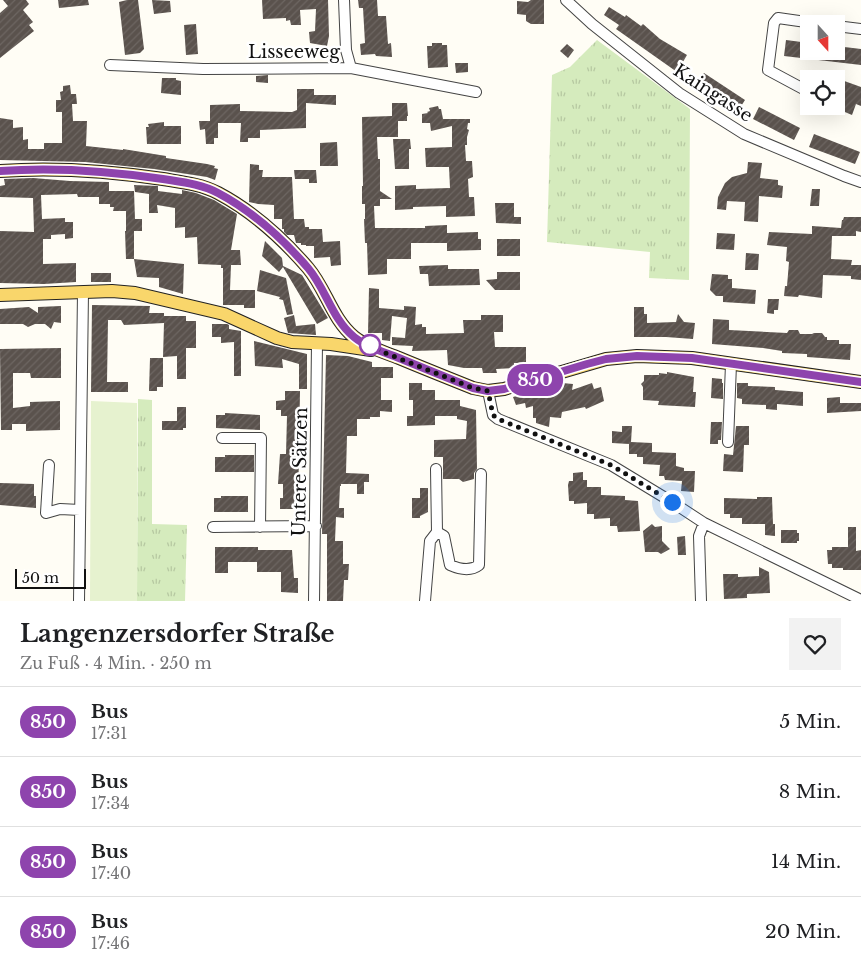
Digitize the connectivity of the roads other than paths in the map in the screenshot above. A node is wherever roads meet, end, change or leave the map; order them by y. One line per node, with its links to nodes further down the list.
1 (344, 0): 7 (street)
2 (566, 0): 11 (street, Kaingasse)
3 (800, 21): 8 (street)
4 (845, 27): 5 (street)
5 (861, 29)
6 (110, 65): 7 (street, Lisseeweg)
7 (351, 68): 9 (street, Lisseeweg)
8 (800, 87)
9 (476, 92)
10 (0, 171): 14 (main road)
11 (861, 182)
12 (83, 292): 13 (main road); 15 (main road); 26 (street)
13 (0, 295)
14 (342, 325): 16 (main road); 17 (main road)
15 (317, 343): 16 (main road); 29 (street, Untere Sätzen)
16 (332, 344): 17 (main road)
17 (383, 352): 20 (main road)
18 (731, 364): 19 (main road); 20 (main road); 22 (street)
19 (861, 382)
20 (488, 391): 27 (street)
21 (222, 438): 28 (street)
22 (728, 442)
23 (48, 465): 26 (street)
24 (436, 469): 31 (street)
25 (481, 474): 31 (street)
26 (80, 510): 33 (street)
27 (704, 523): 32 (street); 36 (street)
28 (260, 526): 29 (street); 30 (street)
29 (316, 526): 34 (street, Untere Sätzen)
30 (213, 527)
31 (437, 532): 35 (street)
32 (861, 600)
33 (79, 601)
34 (314, 601)
35 (425, 601)
36 (702, 601)

